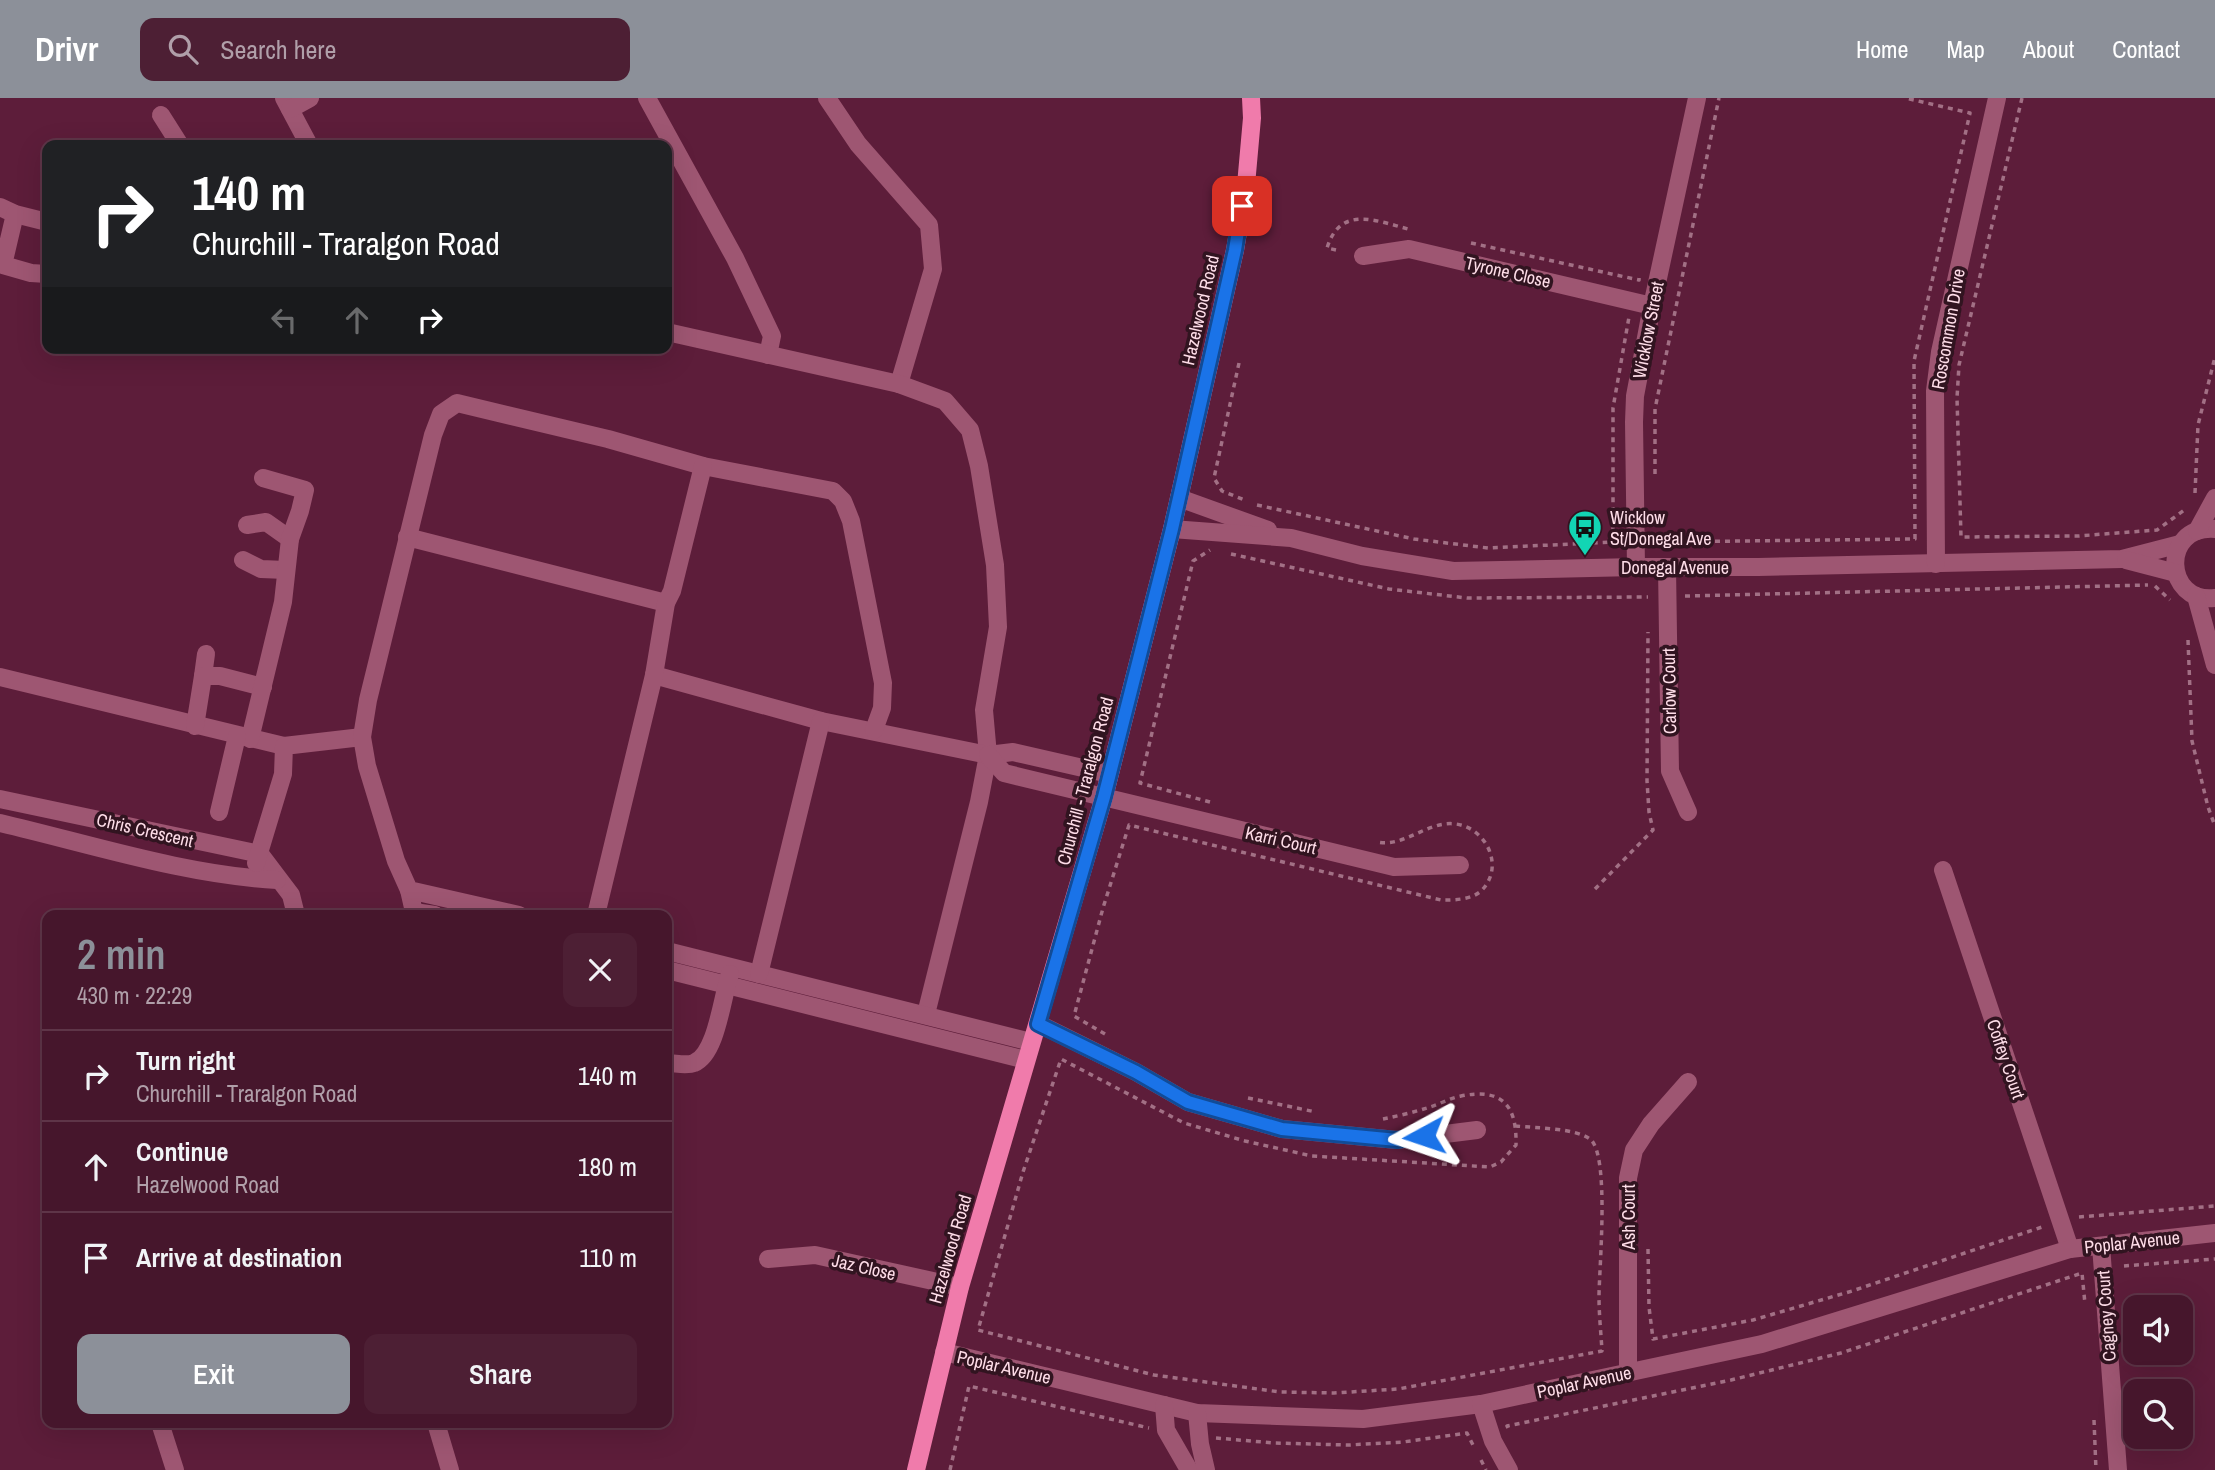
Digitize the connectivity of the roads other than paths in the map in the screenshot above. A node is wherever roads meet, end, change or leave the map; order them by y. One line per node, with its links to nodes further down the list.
1 (310, 98): 7 (street)
2 (647, 98): 11 (street)
3 (827, 98): 21 (street)
4 (1251, 98): 25 (main road, Hazelwood Road)
5 (1697, 98): 18 (street, Wicklow Street)
6 (1997, 98): 37 (street, Roscommon Drive)
7 (287, 104): 10 (street)
8 (161, 114): 9 (street)
9 (177, 140)
10 (306, 140)
11 (670, 140)
12 (672, 143): 20 (street)
13 (8, 210): 14 (street); 16 (street)
14 (42, 220)
15 (1363, 256): 18 (street, Tyrone Close)
16 (2, 264): 17 (street)
17 (42, 273)
18 (1652, 306): 39 (street, Wicklow Street)
19 (672, 333): 20 (street)
20 (768, 355): 21 (street)
21 (899, 384): 57 (street)
22 (702, 466): 31 (street); 44 (street); 53 (street)
23 (263, 478): 33 (street)
24 (2215, 492): 26 (street)
25 (1179, 498): 28 (main road, Hazelwood Road); 32 (street)
26 (2215, 499): 30 (street)
27 (247, 525): 33 (street)
28 (1172, 529): 32 (street, Donegal Avenue); 58 (main road, Churchill - Traralgon Road)
29 (2215, 529): 30 (street)
30 (2197, 531): 34 (street)
31 (407, 537): 44 (street); 54 (street)
32 (1291, 538): 39 (street, Donegal Avenue)
33 (290, 539): 40 (street)
34 (2180, 544): 35 (street, Donegal Avenue); 41 (street)
35 (2122, 559): 37 (street, Donegal Avenue); 41 (street)
36 (243, 560): 40 (street)
37 (1936, 564): 38 (street, Donegal Avenue)
38 (1667, 566): 39 (street, Donegal Avenue); 62 (street, Carlow Court)
39 (1636, 567)
40 (286, 570): 50 (street)
41 (2176, 573): 42 (street)
42 (2196, 596): 43 (street); 46 (street)
43 (2215, 598)
44 (666, 603): 47 (street)
45 (206, 654): 48 (street)
46 (2215, 665)
47 (654, 675): 51 (street); 77 (street)
48 (203, 676): 50 (street); 52 (street)
49 (0, 677): 52 (street)
50 (262, 687): 55 (street)
51 (821, 721): 53 (street); 81 (street)
52 (195, 726): 55 (street)
53 (874, 730): 57 (street)
54 (362, 737): 56 (street); 73 (street)
55 (243, 738): 56 (street); 61 (street)
56 (284, 746): 67 (street)
57 (988, 755): 58 (street); 59 (street, Karri Court); 84 (street)
58 (1109, 774): 59 (main road, Churchill - Traralgon Road)
59 (1104, 797): 69 (street, Karri Court); 85 (main road, Churchill - Traralgon Road)
60 (0, 799): 63 (street, Chris Crescent)
61 (219, 812)
62 (1688, 812)
63 (109, 821): 65 (street, Chris Crescent); 66 (street)
64 (0, 823): 66 (street, Chris Crescent)
65 (183, 838): 67 (street, Chris Crescent); 68 (street)
66 (103, 847): 68 (street, Chris Crescent)
67 (260, 854): 71 (street); 72 (street)
68 (177, 865): 71 (street, Chris Crescent)
69 (1460, 865)
70 (1943, 870): 93 (street, Coffey Court)
71 (251, 878): 72 (street, Chris Crescent)
72 (278, 880): 74 (street)
73 (410, 890): 75 (street); 76 (street)
74 (295, 910)
75 (414, 910)
76 (497, 910)
77 (597, 910)
78 (672, 953): 80 (street)
79 (672, 970): 80 (street)
80 (707, 970): 82 (street)
81 (764, 975): 82 (street); 83 (street); 84 (street)
82 (729, 976): 83 (street); 88 (street)
83 (765, 995): 87 (street)
84 (926, 1014): 86 (street)
85 (1038, 1024): 86 (main road, Churchill - Traralgon Road); 90 (street)
86 (1031, 1042): 87 (main road, Hazelwood Road)
87 (1026, 1060): 95 (main road, Hazelwood Road)
88 (672, 1062)
89 (1688, 1082): 97 (street, Ash Court)
90 (1477, 1130)
91 (2215, 1233): 92 (street, Poplar Avenue)
92 (2101, 1246): 93 (street, Poplar Avenue); 109 (street, Cagney Court)
93 (2070, 1249): 97 (street, Poplar Avenue)
94 (768, 1259): 95 (street, Jaz Close)
95 (960, 1287): 96 (main road, Hazelwood Road)
96 (944, 1352): 99 (street, Poplar Avenue); 105 (main road, Hazelwood Road)
97 (1628, 1371): 98 (street, Poplar Avenue)
98 (1481, 1404): 100 (street, Poplar Avenue); 108 (street)
99 (1164, 1405): 100 (street, Poplar Avenue); 106 (street)
100 (1197, 1413): 107 (street)
101 (162, 1428): 103 (street)
102 (437, 1428): 104 (street)
103 (175, 1470)
104 (450, 1470)
105 (916, 1470)
106 (1189, 1470)
107 (1206, 1470)
108 (1509, 1470)
109 (2118, 1470)

